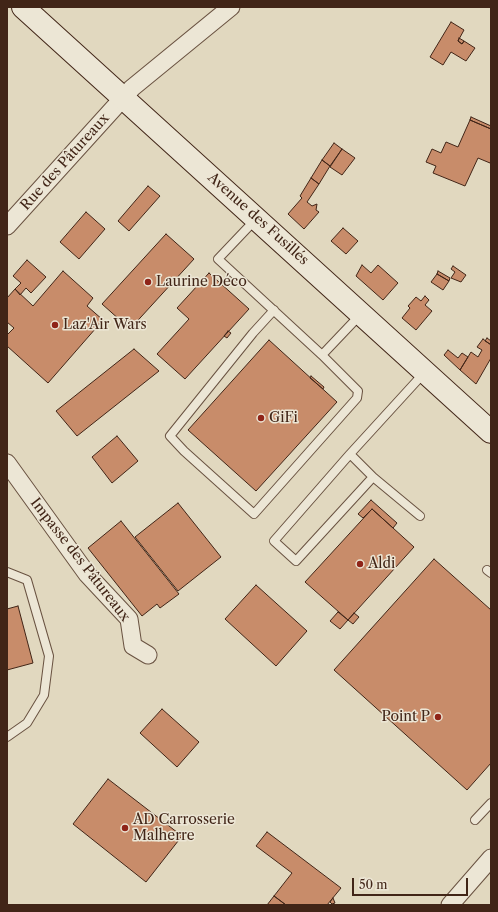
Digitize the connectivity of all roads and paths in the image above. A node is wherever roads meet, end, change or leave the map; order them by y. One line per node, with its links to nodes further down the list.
1 (23, 7): 3 (main road, Avenue des Fusillés)
2 (231, 7): 3 (street, Rue des Pâtureaux)
3 (123, 98): 4 (main road, Avenue des Fusillés); 5 (street, Rue des Pâtureaux)
4 (257, 218): 6 (lane); 7 (main road, Avenue des Fusillés)
5 (7, 225)
6 (274, 310): 8 (lane); 8 (lane)
7 (362, 313): 8 (lane); 9 (main road, Avenue des Fusillés)
8 (322, 355)
9 (426, 371): 10 (main road, Avenue des Fusillés); 11 (lane)
10 (491, 432)
11 (350, 454): 13 (lane); 13 (lane)
12 (7, 464): 16 (street, Impasse des Pâtureaux)
13 (373, 476): 14 (lane)
14 (420, 516)
15 (7, 572): 17 (lane)
16 (148, 655)
17 (7, 737)
18 (491, 803): 19 (lane)
19 (475, 820)
20 (491, 858): 21 (street)
21 (450, 905)

